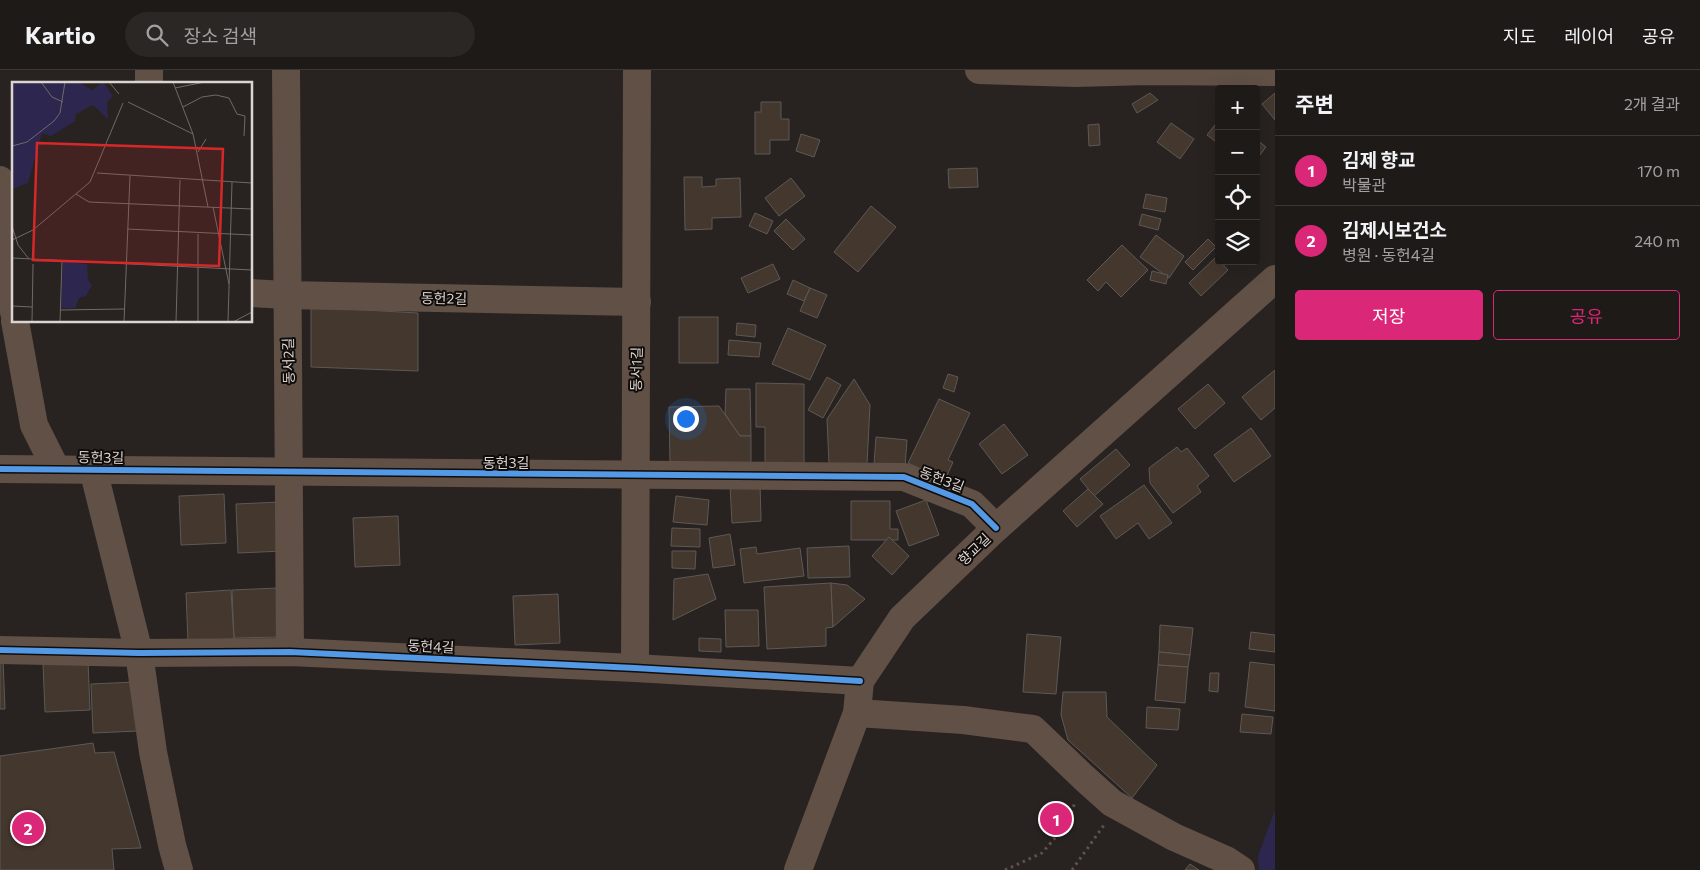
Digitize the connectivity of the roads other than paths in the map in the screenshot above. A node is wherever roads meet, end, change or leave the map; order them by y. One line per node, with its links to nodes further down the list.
1 (286, 70): 10 (street, 동서2길)
2 (637, 70): 11 (street, 동서1길)
3 (979, 70): 4 (street)
4 (1076, 72): 5 (street)
5 (1275, 72)
6 (0, 180): 9 (street)
7 (1275, 279): 18 (street, 향교길)
8 (252, 293): 10 (street, 동헌2길)
9 (9, 294)
10 (286, 295): 11 (street, 동헌2길); 16 (street, 동서2길)
11 (637, 302): 17 (street, 동서1길)
12 (15, 322): 14 (street)
13 (0, 469): 14 (street, 동헌3길)
14 (56, 469): 15 (street, 동헌3길)
15 (93, 469): 16 (street, 동헌3길); 21 (street)
16 (290, 473): 17 (street, 동헌3길); 20 (street, 동서2길)
17 (635, 476): 18 (street, 동헌3길); 22 (street, 동서1길)
18 (996, 528): 23 (street, 향교길)
19 (0, 650): 21 (street, 동헌4길)
20 (290, 652): 21 (street, 동헌4길); 22 (street, 동헌4길)
21 (139, 653): 25 (street)
22 (635, 668): 23 (street, 동헌4길)
23 (860, 681): 24 (street, 향교길)
24 (856, 714): 27 (street, 향교길); 28 (street)
25 (176, 858): 26 (street)
26 (160, 870)
27 (798, 870)
28 (1242, 870)

